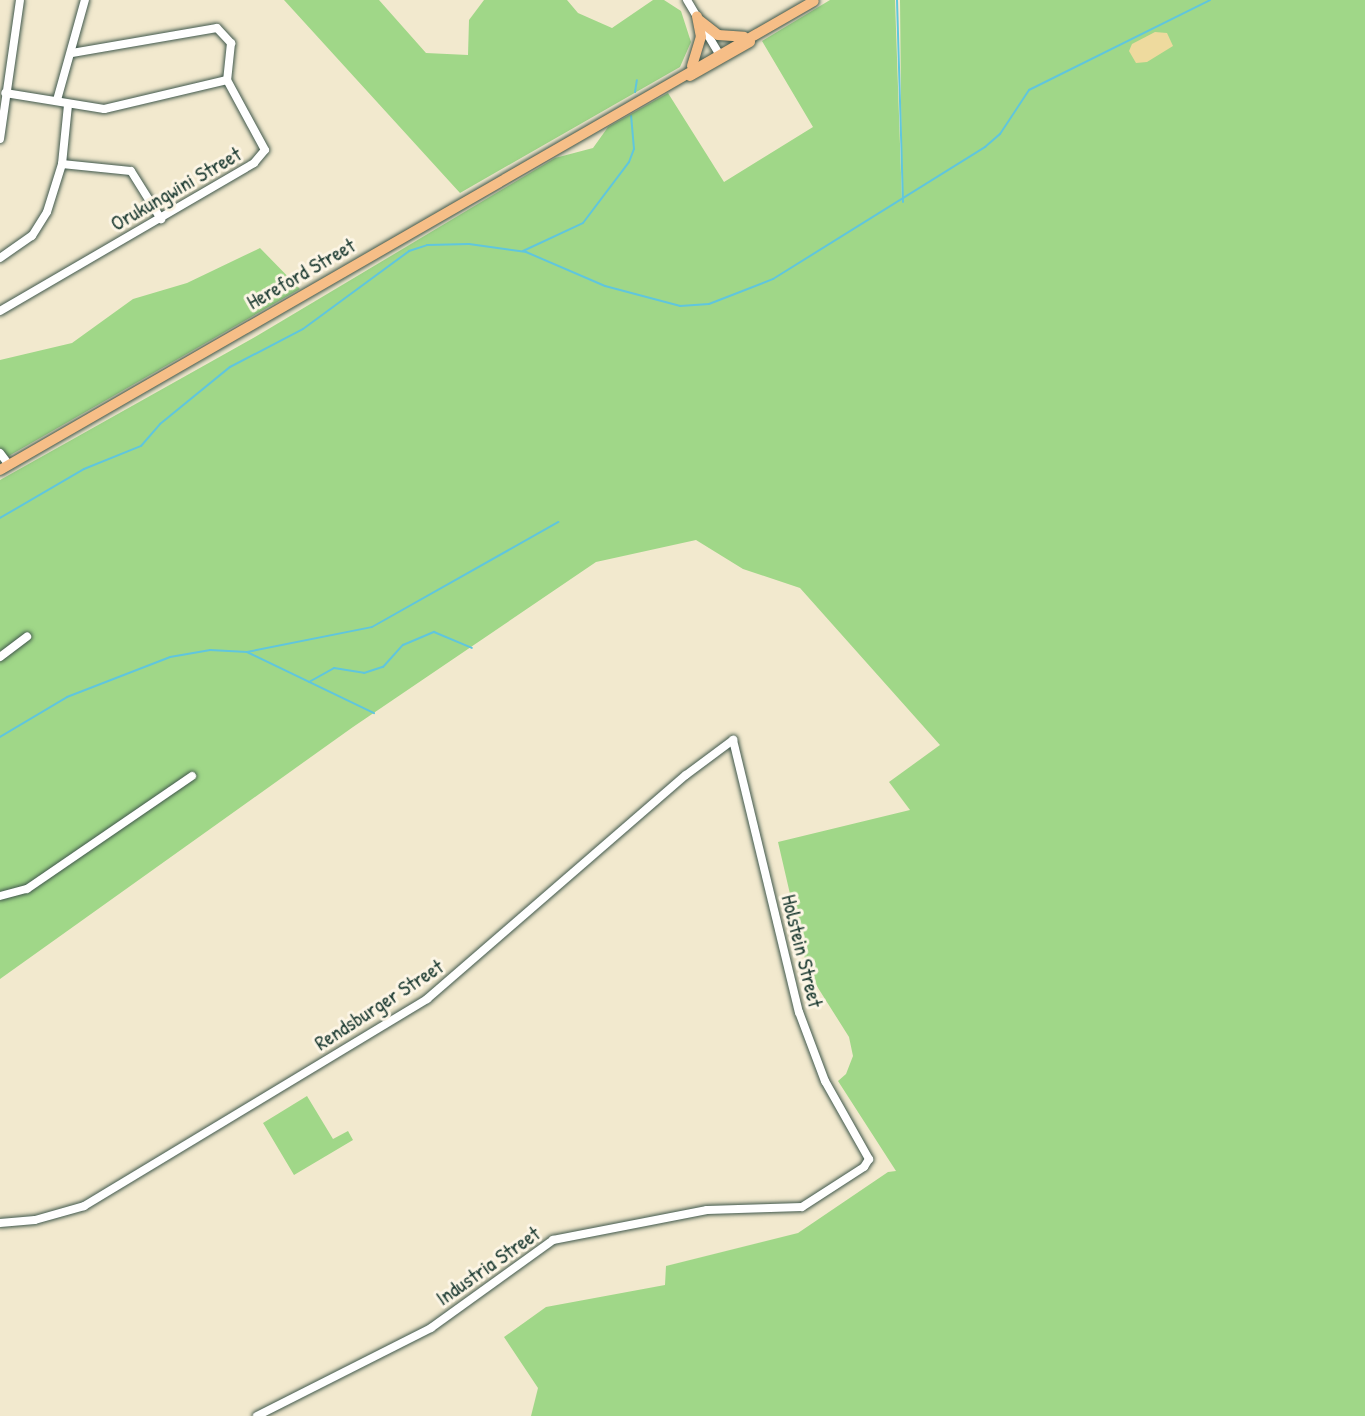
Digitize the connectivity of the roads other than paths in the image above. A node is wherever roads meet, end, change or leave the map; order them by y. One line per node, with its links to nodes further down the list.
1 (20, 0): 11 (street)
2 (85, 0): 7 (street)
3 (687, 0): 5 (street)
4 (814, 0): 6 (main road, Hereford Street); 8 (main road, Hereford Street)
5 (697, 18): 6 (main road); 8 (street); 9 (main road)
6 (747, 36): 8 (main road, Hereford Street)
7 (72, 52): 10 (street); 12 (street)
8 (720, 56): 9 (main road, Hereford Street); 14 (main road, Hereford Street)
9 (687, 71): 14 (main road, Hereford Street)
10 (227, 80): 13 (street); 17 (street, Orukungwini Street)
11 (5, 93): 12 (street); 15 (street)
12 (57, 100): 13 (street)
13 (68, 105): 16 (street)
14 (622, 111): 21 (main road, Hereford Street)
15 (0, 139)
16 (62, 164): 17 (street); 18 (street)
17 (161, 219): 19 (street, Orukungwini Street)
18 (0, 258)
19 (0, 311)
20 (0, 453): 21 (street)
21 (4, 468)
22 (27, 637): 23 (street)
23 (0, 657)
24 (733, 740): 27 (street, Holstein Street); 28 (street, Rendsburger Street)
25 (192, 776): 26 (street)
26 (0, 896)
27 (869, 1159): 29 (street, Industria Street)
28 (0, 1223)
29 (257, 1416)

